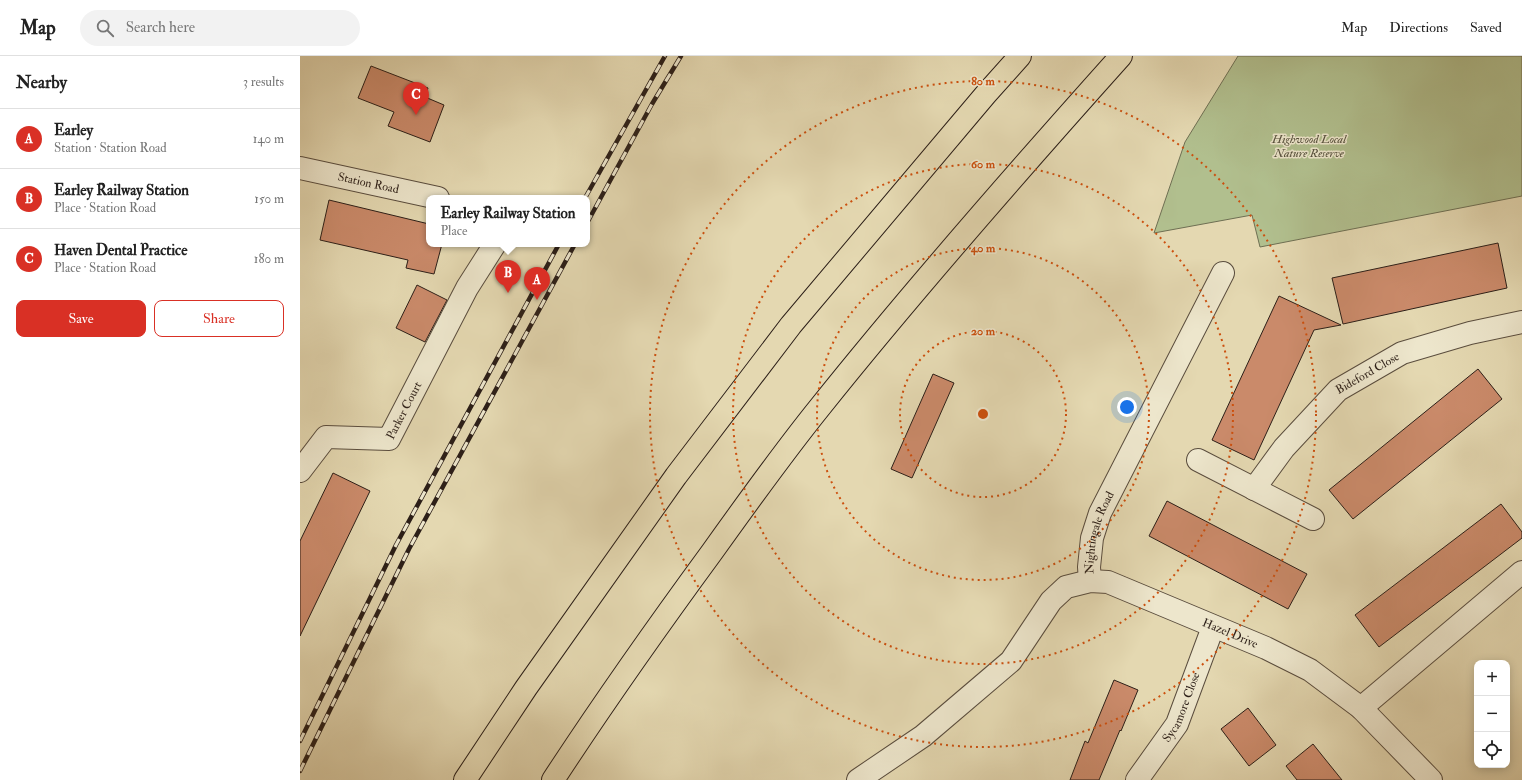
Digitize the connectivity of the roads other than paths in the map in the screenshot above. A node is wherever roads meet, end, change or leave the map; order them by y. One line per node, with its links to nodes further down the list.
1 (1020, 56): 16 (main road)
2 (1121, 56): 17 (main road)
3 (300, 168): 4 (street, Station Road)
4 (426, 195)
5 (493, 247): 9 (street, Parker Court)
6 (1223, 273): 13 (street, Nightingale Road)
7 (1522, 322): 10 (street, Bideford Close)
8 (1198, 460): 10 (street)
9 (300, 471)
10 (1254, 489): 11 (street)
11 (1313, 520)
12 (1522, 572): 15 (street)
13 (1090, 581): 14 (street, Hazel Drive); 18 (street, Nightingale Road)
14 (1213, 627): 15 (street, Hazel Drive); 19 (street, Sycamore Close)
15 (1361, 708): 20 (street, Hazel Drive)
16 (465, 780)
17 (553, 780)
18 (858, 780)
19 (1137, 780)
20 (1431, 780)

